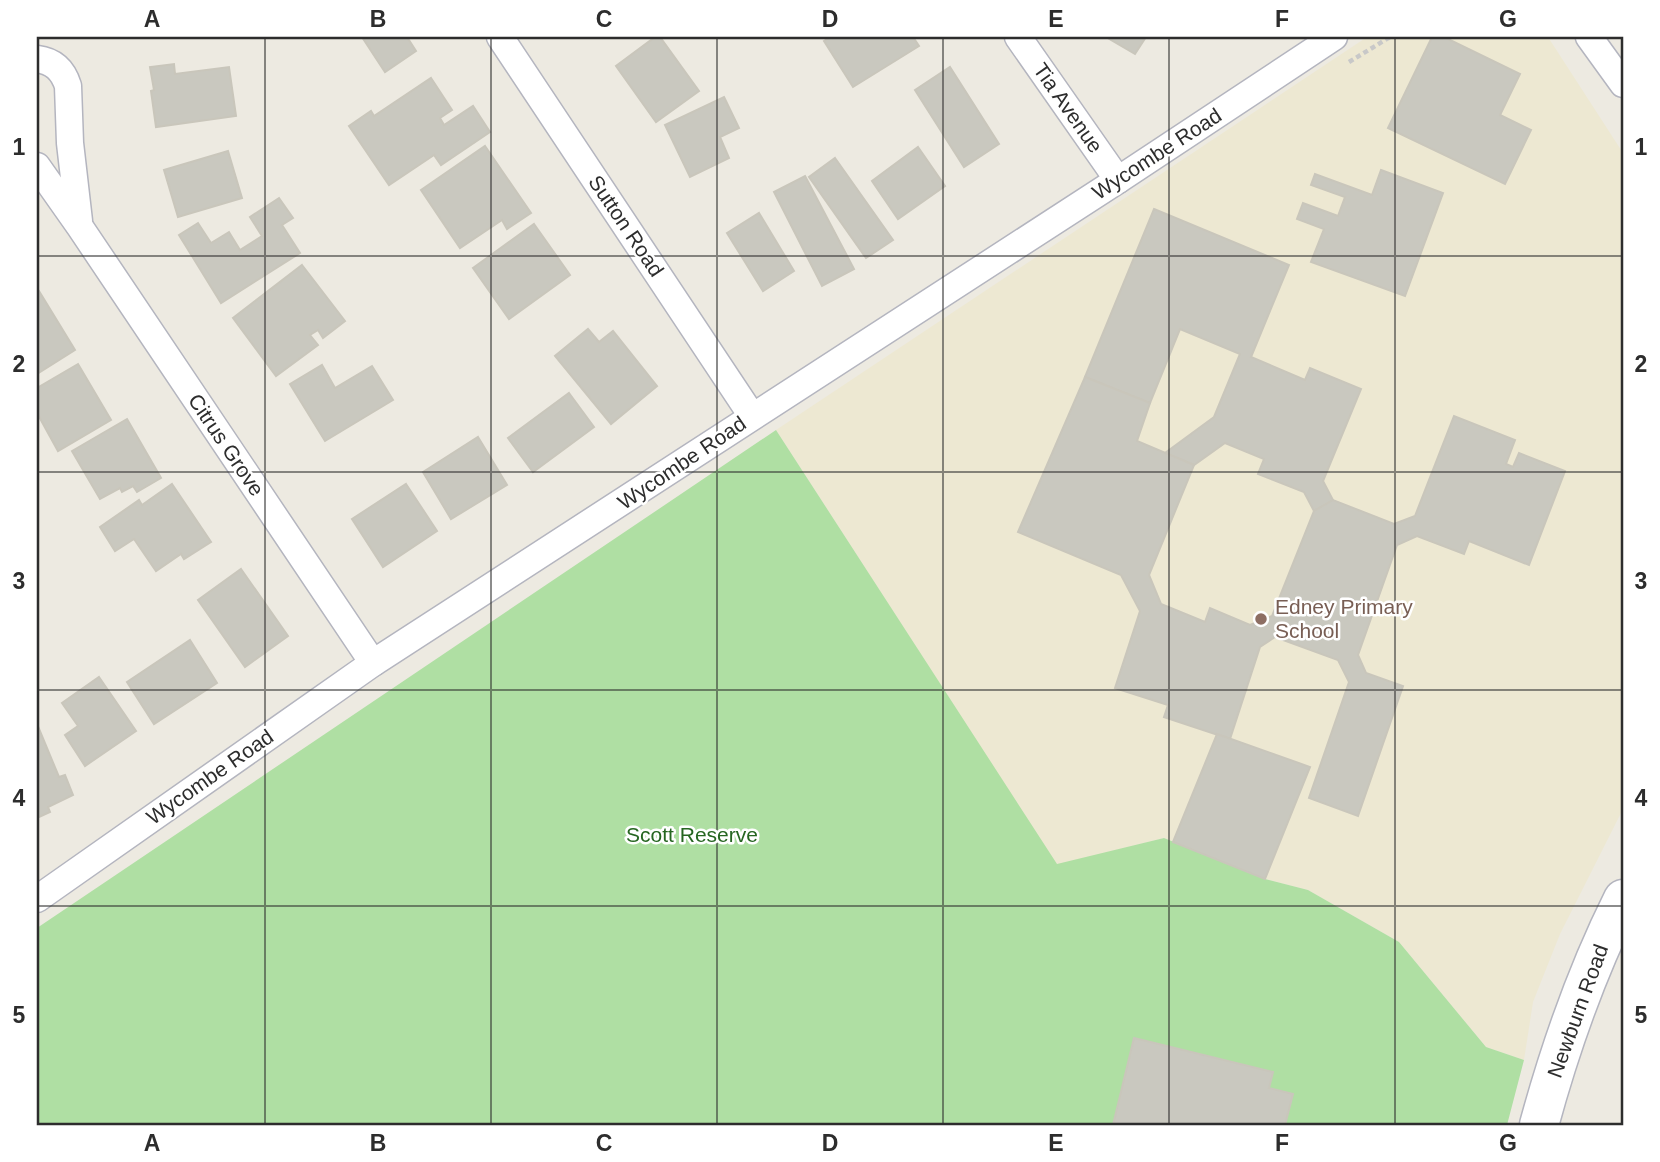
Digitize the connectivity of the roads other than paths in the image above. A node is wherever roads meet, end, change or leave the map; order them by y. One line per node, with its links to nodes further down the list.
1 (500, 37): 10 (street, Sutton Road)
2 (1018, 37): 8 (street, Tia Avenue)
3 (1334, 37): 8 (street, Wycombe Road)
4 (1589, 37): 6 (street)
5 (37, 59): 9 (street, Citrus Grove)
6 (1623, 84)
7 (37, 166): 9 (street, Citrus Grove)
8 (1118, 180): 10 (street, Wycombe Road)
9 (80, 227): 11 (street, Citrus Grove)
10 (752, 416): 11 (street, Wycombe Road)
11 (373, 663): 13 (street, Wycombe Road)
12 (1623, 899): 14 (street, Newburn Road)
13 (37, 900)
14 (1539, 1125)

